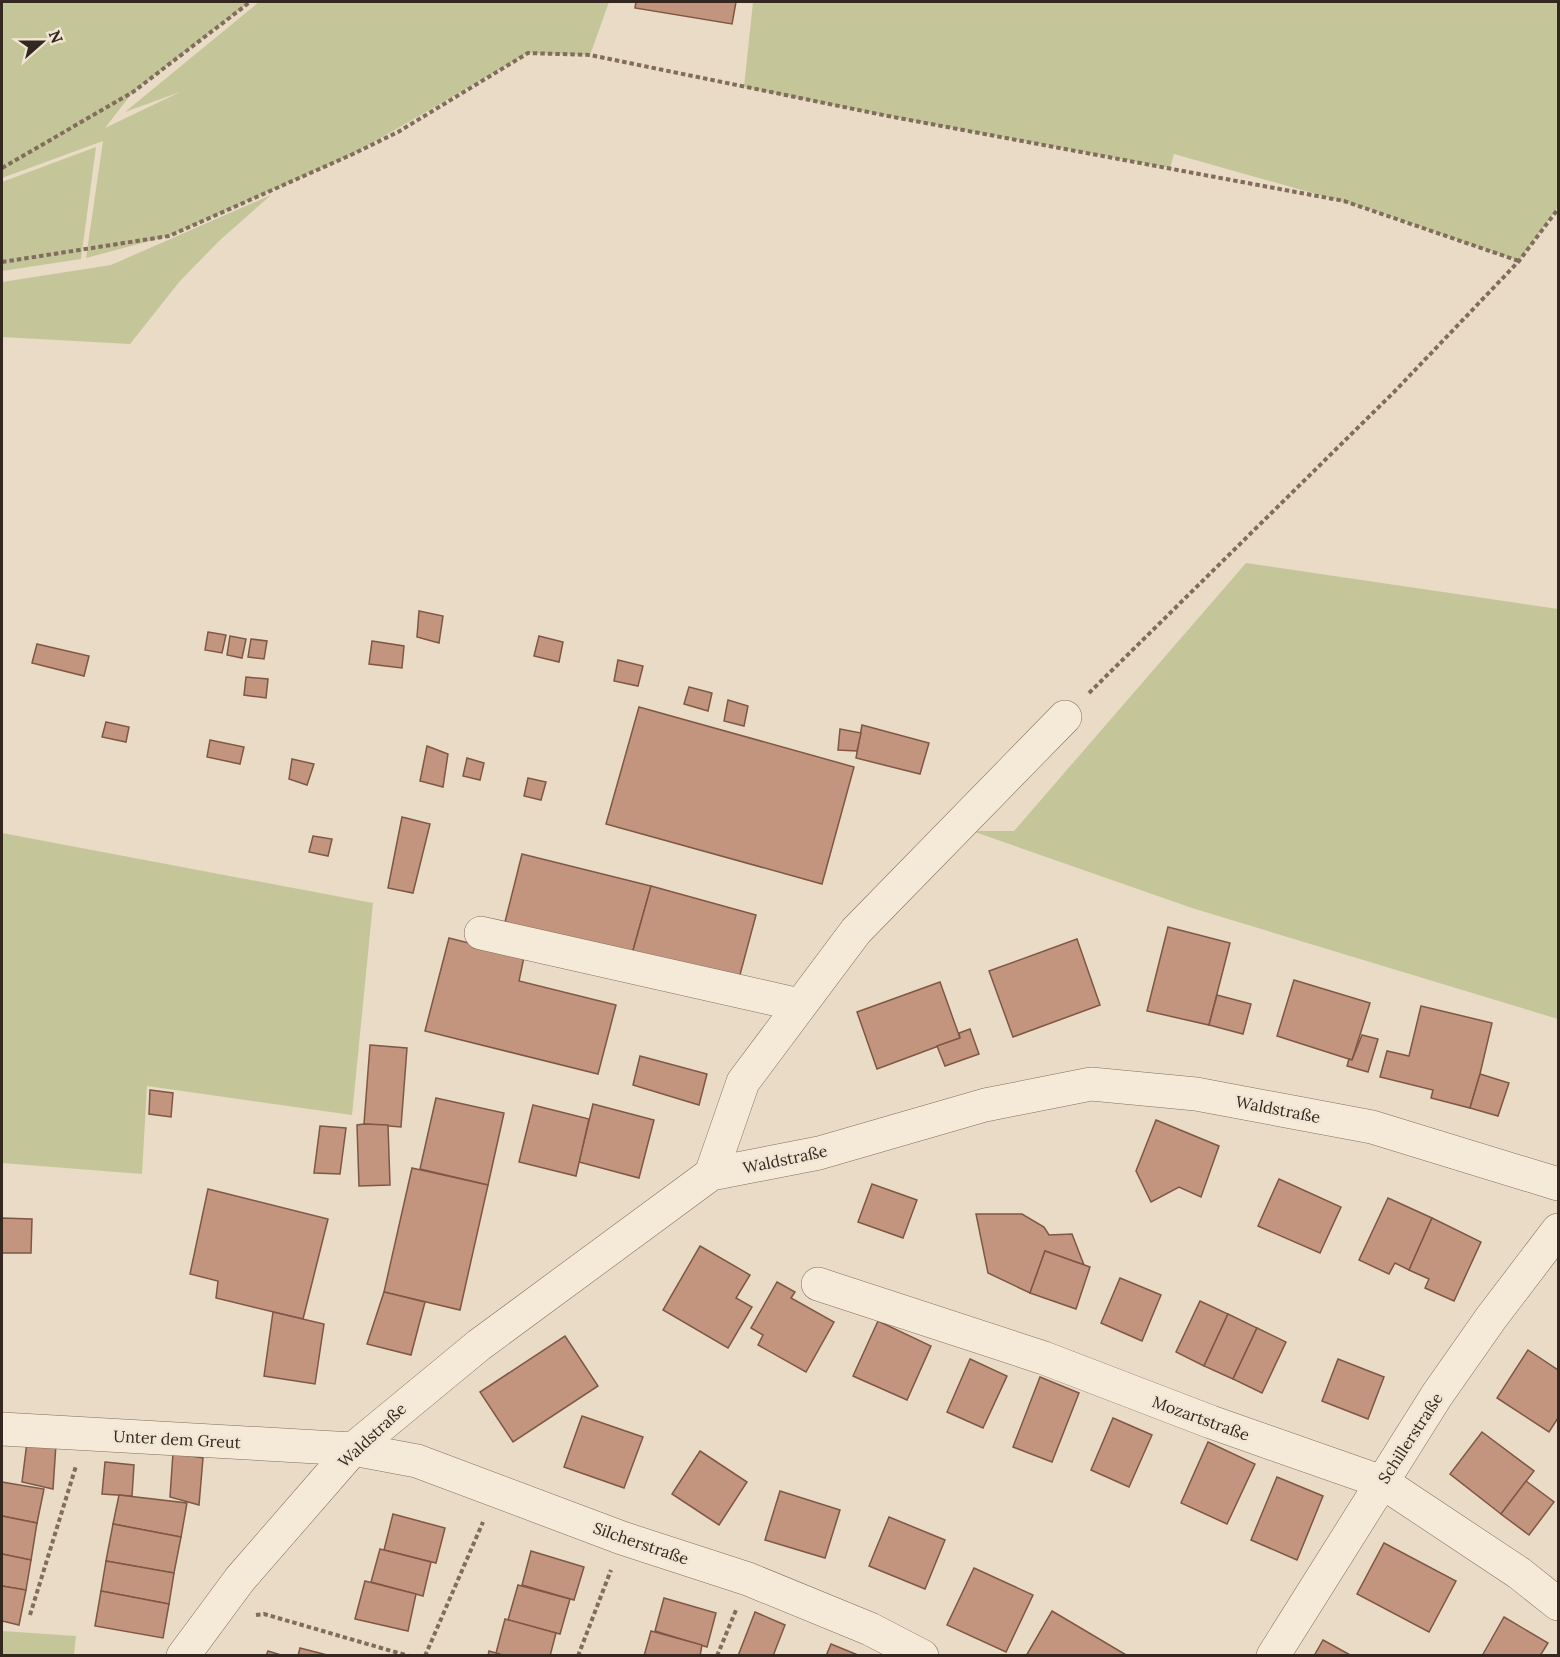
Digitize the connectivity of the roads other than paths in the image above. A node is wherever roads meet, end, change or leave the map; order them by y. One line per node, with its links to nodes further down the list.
1 (1065, 717): 3 (street)
2 (481, 933): 3 (street)
3 (800, 1005): 4 (street)
4 (711, 1174): 5 (street, Waldstraße); 9 (street, Waldstraße)
5 (1558, 1184)
6 (1558, 1230): 10 (street, Schillerstraße)
7 (818, 1284): 10 (street, Mozartstraße)
8 (2, 1429): 9 (street, Unter dem Greut)
9 (353, 1449): 12 (street, Waldstraße); 13 (street, Silcherstraße)
10 (1382, 1482): 11 (street, Mozartstraße); 14 (street, Schillerstraße)
11 (1558, 1604)
12 (183, 1656)
13 (922, 1656)
14 (1273, 1656)

